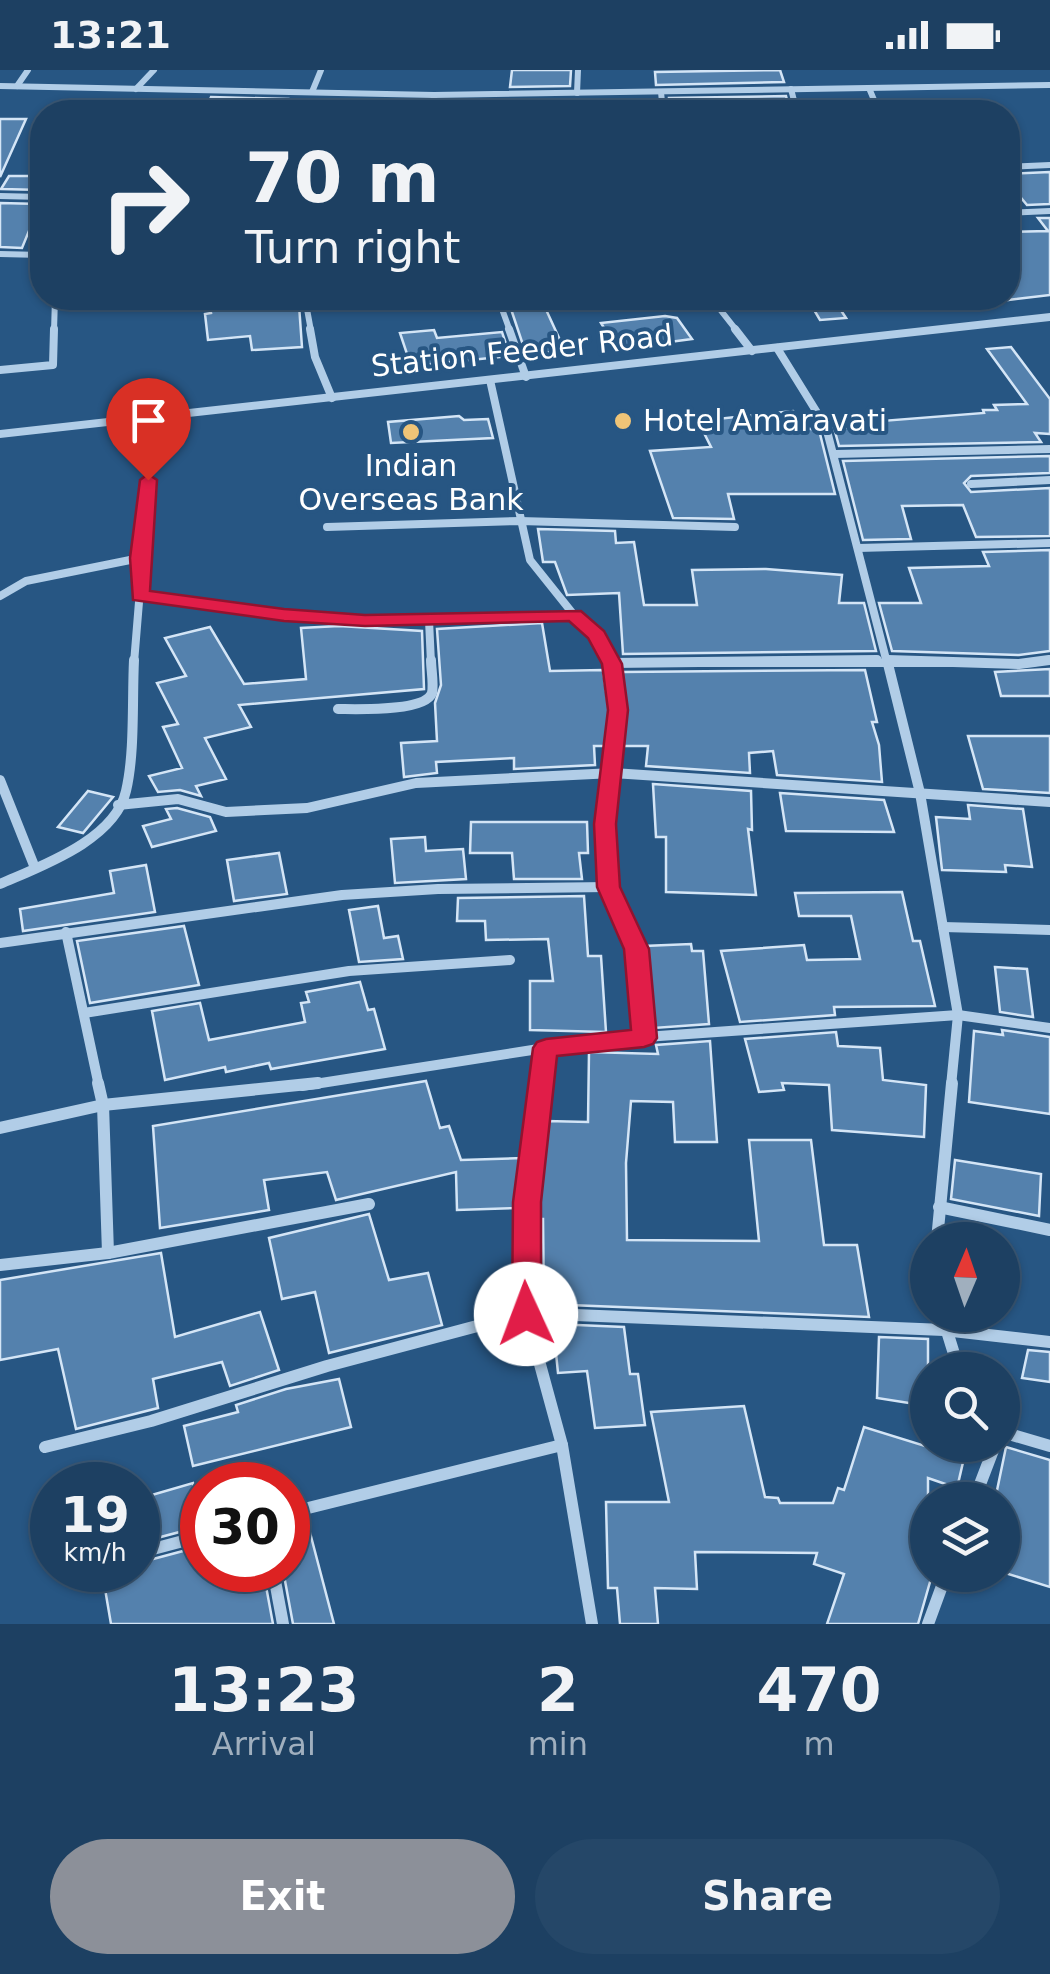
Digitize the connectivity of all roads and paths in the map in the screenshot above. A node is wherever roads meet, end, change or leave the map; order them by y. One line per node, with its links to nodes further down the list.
1 (28, 70): 6 (street)
2 (154, 70): 8 (street)
3 (320, 70): 11 (street)
4 (578, 70): 13 (street)
5 (0, 86): 6 (street)
6 (17, 86): 8 (street)
7 (1050, 86): 10 (street)
8 (136, 88): 11 (street)
9 (791, 88): 10 (street); 12 (street); 17 (street)
10 (869, 88): 18 (street)
11 (312, 92): 14 (street)
12 (661, 92): 13 (street); 16 (street)
13 (578, 93): 14 (street)
14 (434, 95): 15 (street)
15 (433, 100)
16 (662, 100)
17 (794, 100)
18 (874, 100)
19 (1050, 166): 20 (street)
20 (1020, 167)
21 (0, 196): 22 (street)
22 (30, 197)
23 (1050, 212): 24 (street)
24 (1020, 213)
25 (0, 254): 26 (street)
26 (30, 254)
27 (55, 310): 35 (street)
28 (306, 310): 38 (street)
29 (502, 310): 36 (street)
30 (720, 310): 33 (street)
31 (1050, 317): 34 (street, Station Feeder Road)
32 (1050, 328): 34 (street, Station Feeder Road)
33 (752, 351): 34 (street, Station Feeder Road); 36 (street, Station Feeder Road)
34 (781, 353): 37 (street, Station Feeder Road); 43 (street)
35 (0, 370)
36 (526, 376): 37 (street, Station Feeder Road)
37 (492, 385): 38 (street, Station Feeder Road); 39 (street, Station Feeder Road); 46 (street)
38 (332, 398): 40 (street, Station Feeder Road)
39 (144, 428): 41 (street, Station Feeder Road); 51 (street)
40 (0, 434)
41 (0, 444)
42 (1050, 449): 43 (street)
43 (835, 454): 50 (street)
44 (1050, 480): 45 (street)
45 (971, 484)
46 (520, 521): 47 (street); 48 (street); 54 (street)
47 (327, 527)
48 (734, 527)
49 (1050, 544): 50 (street)
50 (858, 548): 56 (street)
51 (140, 558): 52 (street); 53 (street)
52 (0, 596)
53 (140, 596): 55 (street); 64 (street)
54 (574, 615): 55 (street); 58 (street)
55 (429, 620): 59 (street)
56 (885, 660): 57 (street); 58 (street); 62 (street)
57 (1050, 660)
58 (612, 664): 60 (street)
59 (338, 709)
60 (613, 773): 62 (street); 64 (street); 67 (street)
61 (0, 780): 65 (street)
62 (920, 793): 63 (street); 68 (street)
63 (1050, 802)
64 (118, 805): 65 (street)
65 (35, 868): 66 (street)
66 (0, 884)
67 (608, 887): 70 (street); 76 (street)
68 (942, 928): 69 (street); 74 (street)
69 (1050, 930)
70 (66, 932): 71 (street); 73 (street)
71 (0, 942)
72 (510, 960): 73 (street)
73 (84, 1013): 78 (street)
74 (958, 1016): 75 (street); 76 (street); 81 (street)
75 (1050, 1028)
76 (644, 1038): 77 (street)
77 (546, 1048): 78 (street); 86 (street)
78 (104, 1106): 79 (street); 84 (street)
79 (0, 1128)
80 (370, 1204): 84 (street)
81 (939, 1207): 82 (street); 83 (street)
82 (938, 1222)
83 (1050, 1230)
84 (108, 1253): 85 (street)
85 (0, 1265)
86 (526, 1314): 87 (street); 91 (street); 93 (street)
87 (910, 1329)
88 (962, 1332): 89 (street)
89 (1050, 1342)
90 (1020, 1437): 92 (street)
91 (562, 1445): 94 (street); 98 (street)
92 (1050, 1446)
93 (46, 1447)
94 (310, 1508)
95 (277, 1592): 97 (street)
96 (940, 1592): 99 (street)
97 (283, 1624)
98 (592, 1624)
99 (928, 1624)

